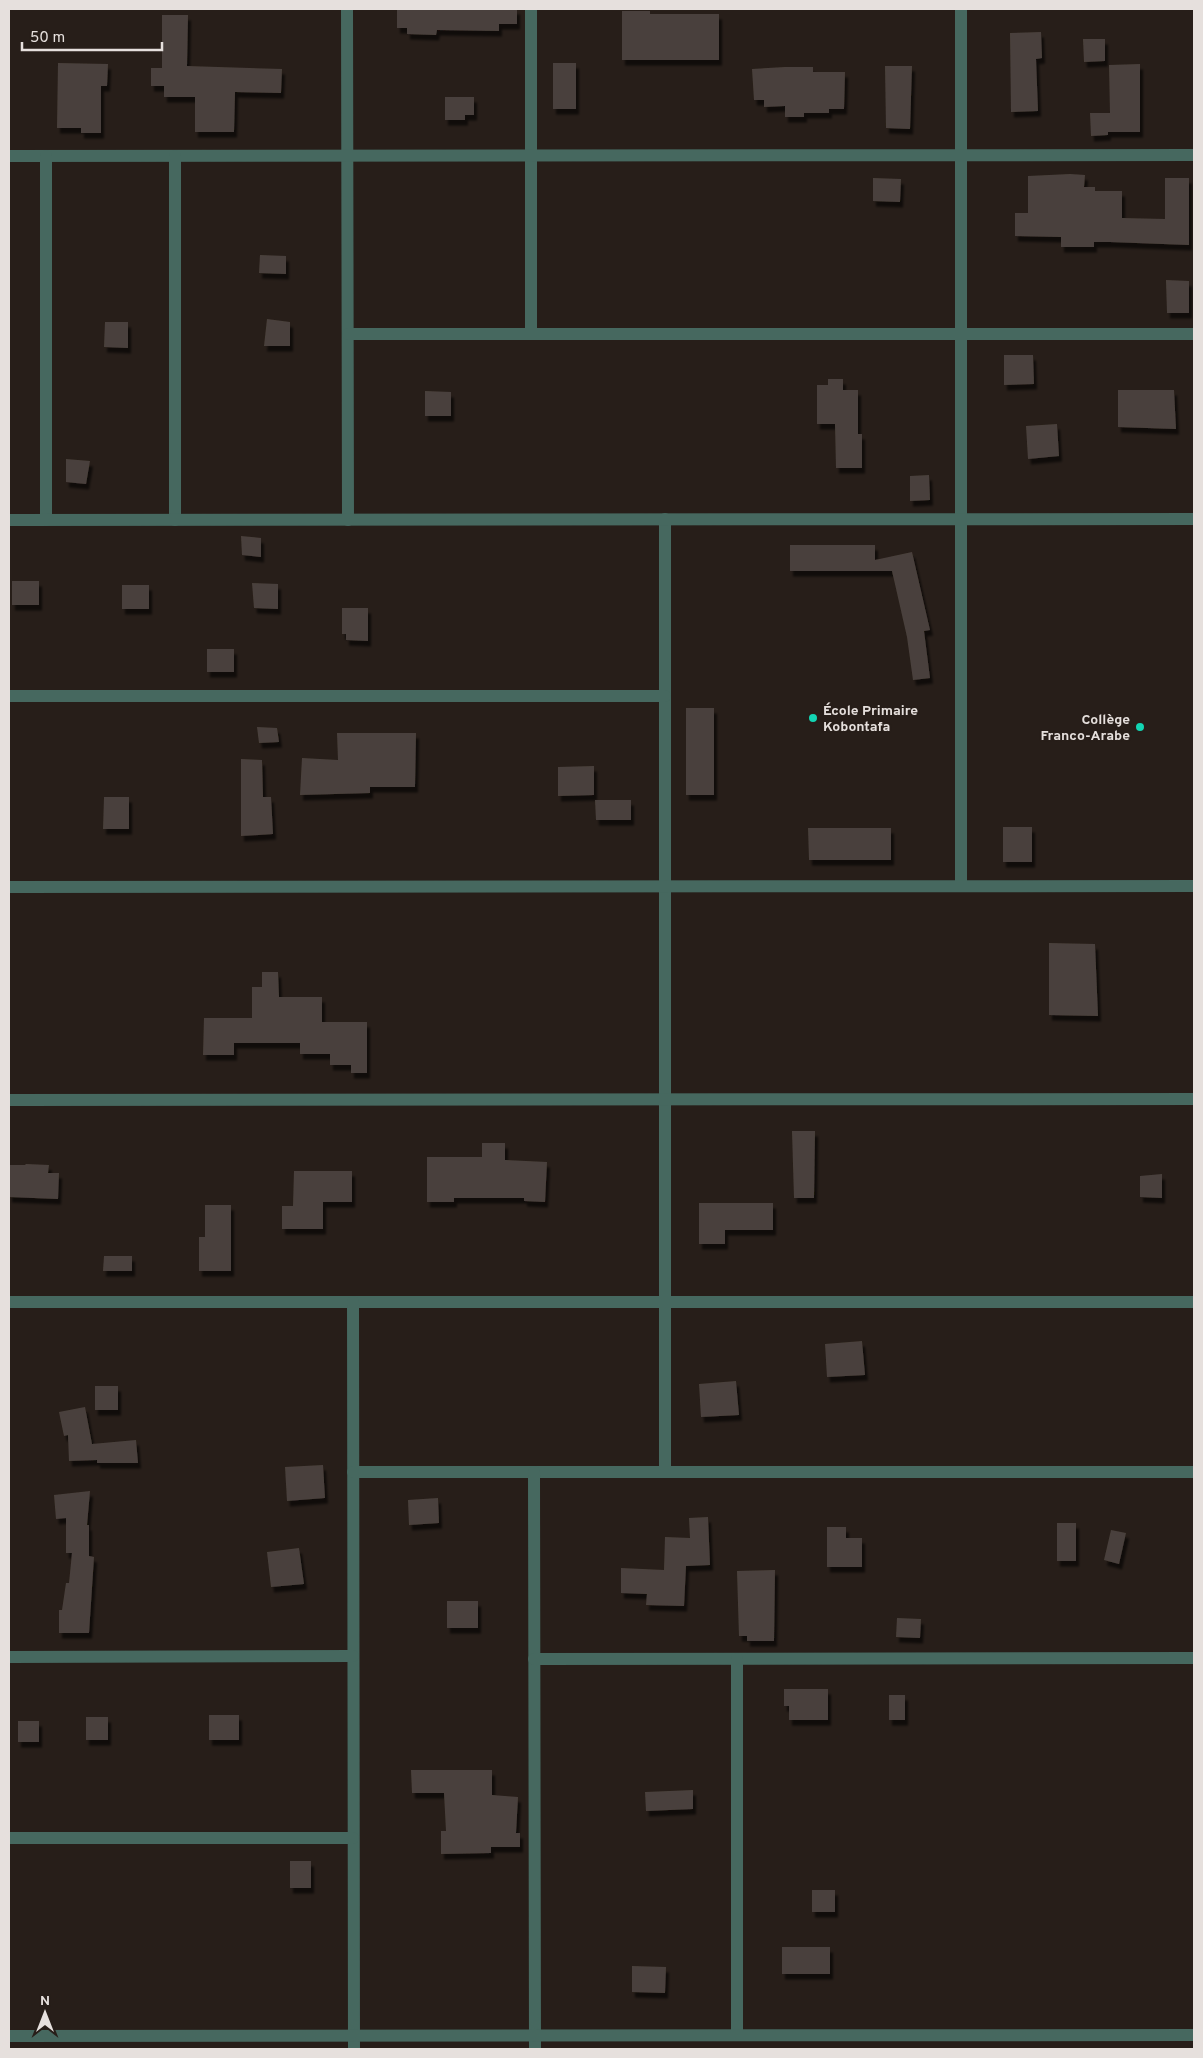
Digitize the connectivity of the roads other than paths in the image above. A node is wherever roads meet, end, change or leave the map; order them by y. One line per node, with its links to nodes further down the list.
1 (347, 9): 8 (street)
2 (531, 9): 9 (street)
3 (961, 9): 10 (street)
4 (1194, 155): 10 (street)
5 (9, 156): 6 (street)
6 (46, 156): 7 (street); 19 (street)
7 (175, 156): 8 (street); 20 (street)
8 (348, 156): 9 (street); 11 (street)
9 (531, 156): 10 (street); 12 (street)
10 (961, 156): 13 (street)
11 (348, 334): 12 (street); 21 (street)
12 (531, 334): 13 (street)
13 (961, 334): 14 (street); 16 (street)
14 (1194, 334)
15 (665, 519): 16 (street); 21 (street); 23 (street)
16 (961, 519): 17 (street); 25 (street)
17 (1194, 519)
18 (9, 520): 19 (street)
19 (46, 520): 20 (street)
20 (175, 520): 21 (street)
21 (348, 520)
22 (9, 696): 23 (street)
23 (665, 696): 24 (street)
24 (665, 886): 25 (street); 27 (street); 30 (street)
25 (961, 886): 26 (street)
26 (1194, 886)
27 (9, 887)
28 (1194, 1099): 30 (street)
29 (9, 1100): 30 (street)
30 (665, 1100): 33 (street)
31 (9, 1302): 32 (street)
32 (353, 1302): 33 (street); 35 (street)
33 (665, 1302): 34 (street); 37 (street)
34 (1194, 1302)
35 (353, 1472): 36 (street); 39 (street)
36 (534, 1472): 37 (street); 42 (street)
37 (665, 1472): 38 (street)
38 (1194, 1472)
39 (354, 1656): 40 (street); 45 (street)
40 (9, 1657)
41 (1194, 1658): 43 (street)
42 (534, 1659): 43 (street); 47 (street)
43 (737, 1659): 48 (street)
44 (9, 1838): 45 (street)
45 (354, 1838): 46 (street)
46 (354, 2035): 47 (street); 50 (street); 51 (street)
47 (535, 2035): 48 (street); 52 (street)
48 (737, 2035): 49 (street)
49 (1194, 2035)
50 (9, 2036)
51 (354, 2049)
52 (535, 2049)

